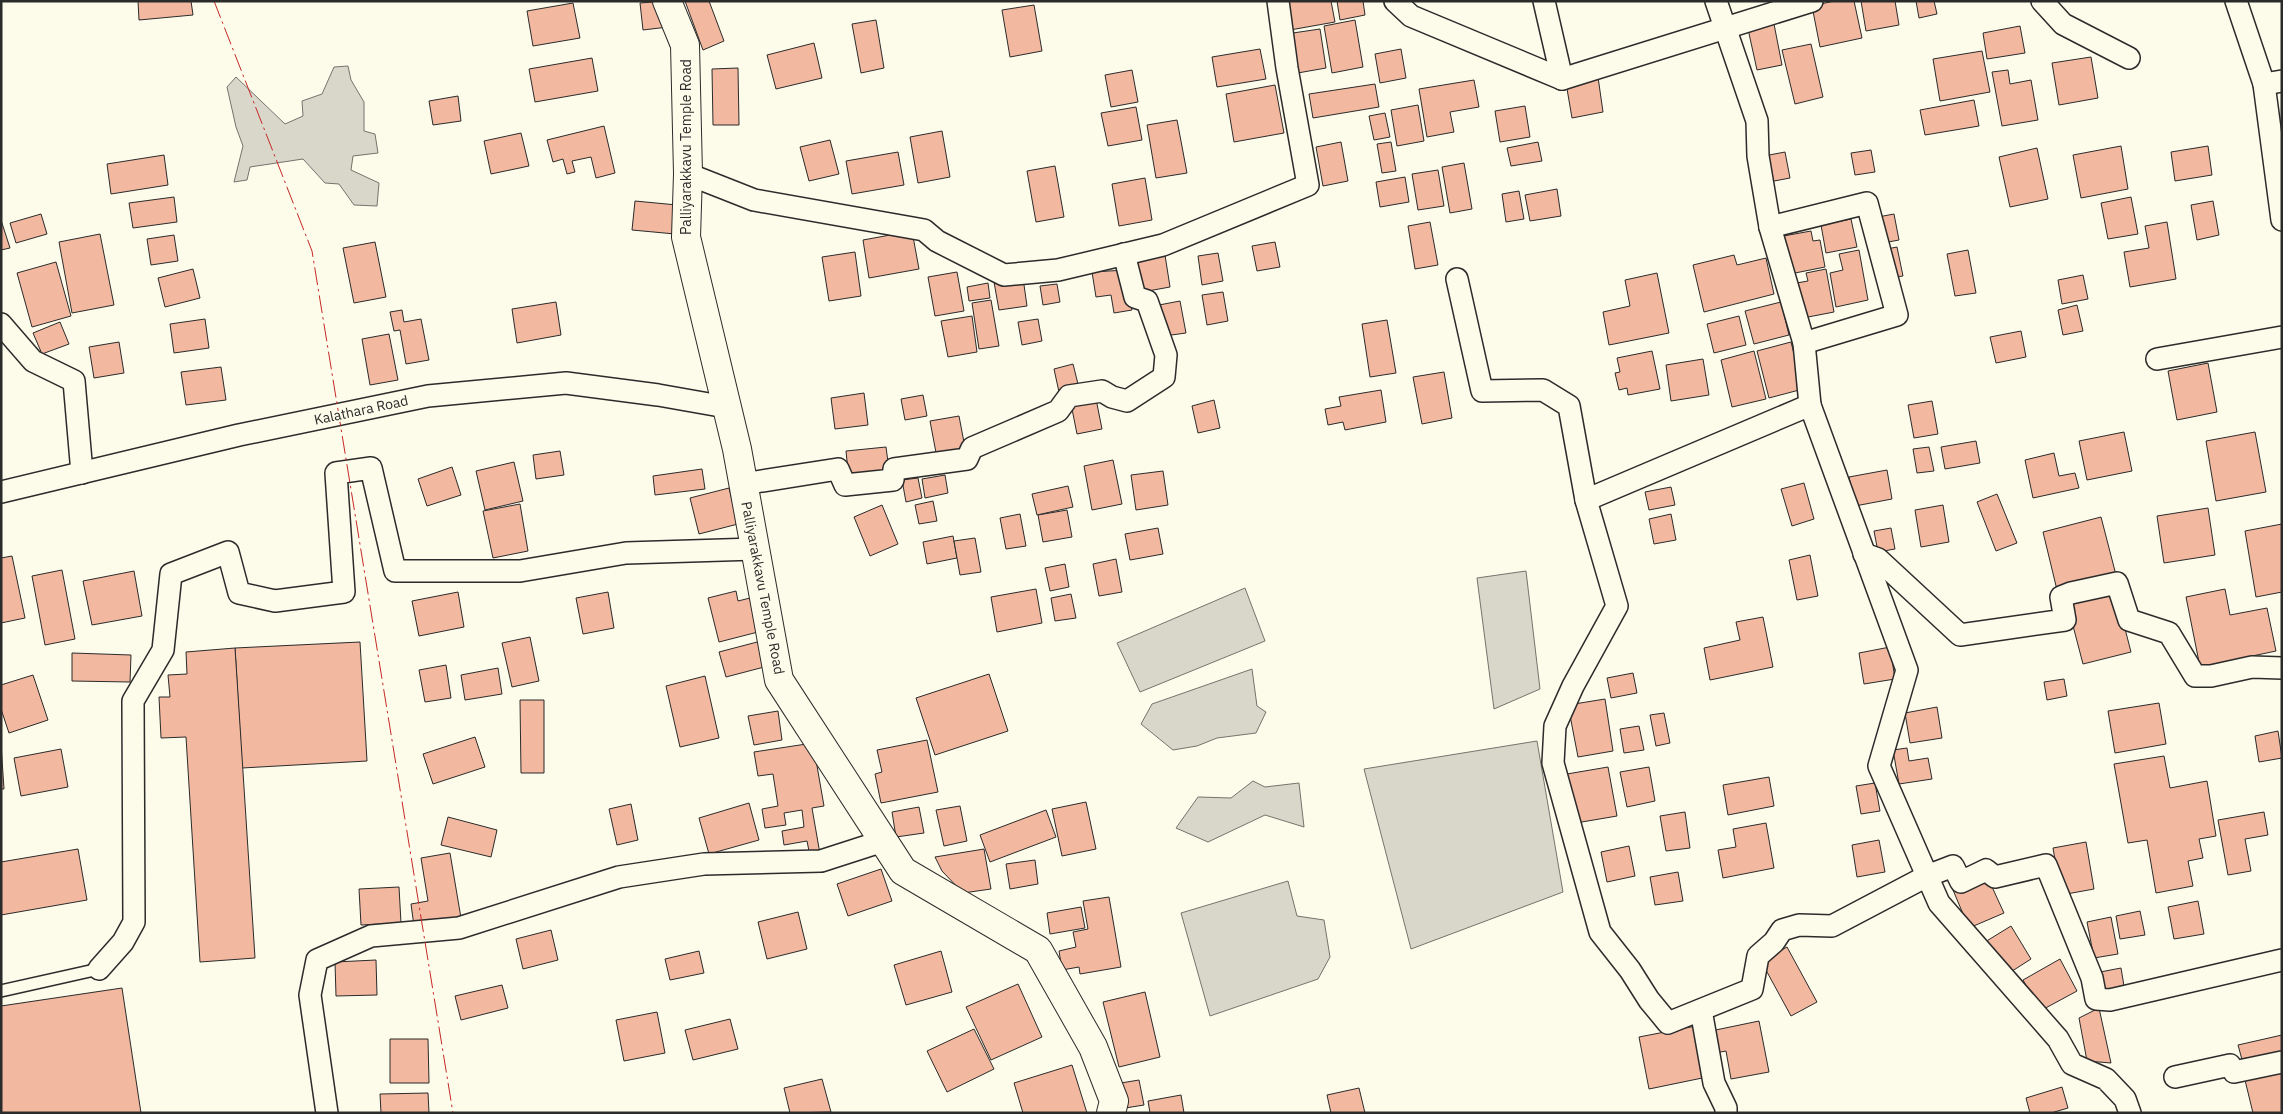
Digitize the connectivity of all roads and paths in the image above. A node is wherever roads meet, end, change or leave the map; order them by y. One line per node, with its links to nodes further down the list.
1 (667, 1): 13 (street, Palliyarakkavu Temple Road)
2 (1278, 1): 16 (street)
3 (1395, 1): 11 (street)
4 (1544, 1): 11 (street)
5 (1716, 1): 9 (street)
6 (1812, 1): 9 (street)
7 (2042, 1): 10 (street)
8 (2236, 1): 12 (street)
9 (1723, 28): 11 (street); 15 (street)
10 (2129, 58)
11 (1562, 79)
12 (2273, 83): 14 (street)
13 (688, 174): 16 (street); 23 (street, Palliyarakkavu Temple Road)
14 (2282, 220)
15 (1770, 227): 20 (street); 20 (street)
16 (1124, 254): 25 (street)
17 (1457, 278): 27 (street)
18 (1, 324): 24 (street)
19 (2282, 337): 21 (street)
20 (1804, 343): 22 (street)
21 (2157, 359)
22 (1810, 405): 27 (street); 29 (street)
23 (726, 406): 24 (street, Kalathara Road); 25 (street, Palliyarakkavu Temple Road)
24 (82, 472): 26 (street, Kalathara Road)
25 (743, 484): 28 (street, Palliyarakkavu Temple Road)
26 (1, 492)
27 (1586, 500): 36 (street)
28 (755, 549): 31 (street, Palliyarakkavu Temple Road); 34 (street)
29 (1864, 554): 30 (street); 32 (street)
30 (2282, 668)
31 (883, 841): 39 (street); 40 (street, Palliyarakkavu Temple Road)
32 (1927, 876): 33 (street); 36 (street); 42 (street)
33 (2282, 960)
34 (99, 969): 35 (lane)
35 (1, 991)
36 (1701, 1010): 41 (street)
37 (2282, 1062): 38 (street)
38 (2175, 1077)
39 (327, 1113)
40 (1111, 1113)
41 (1726, 1113)
42 (2130, 1113)

